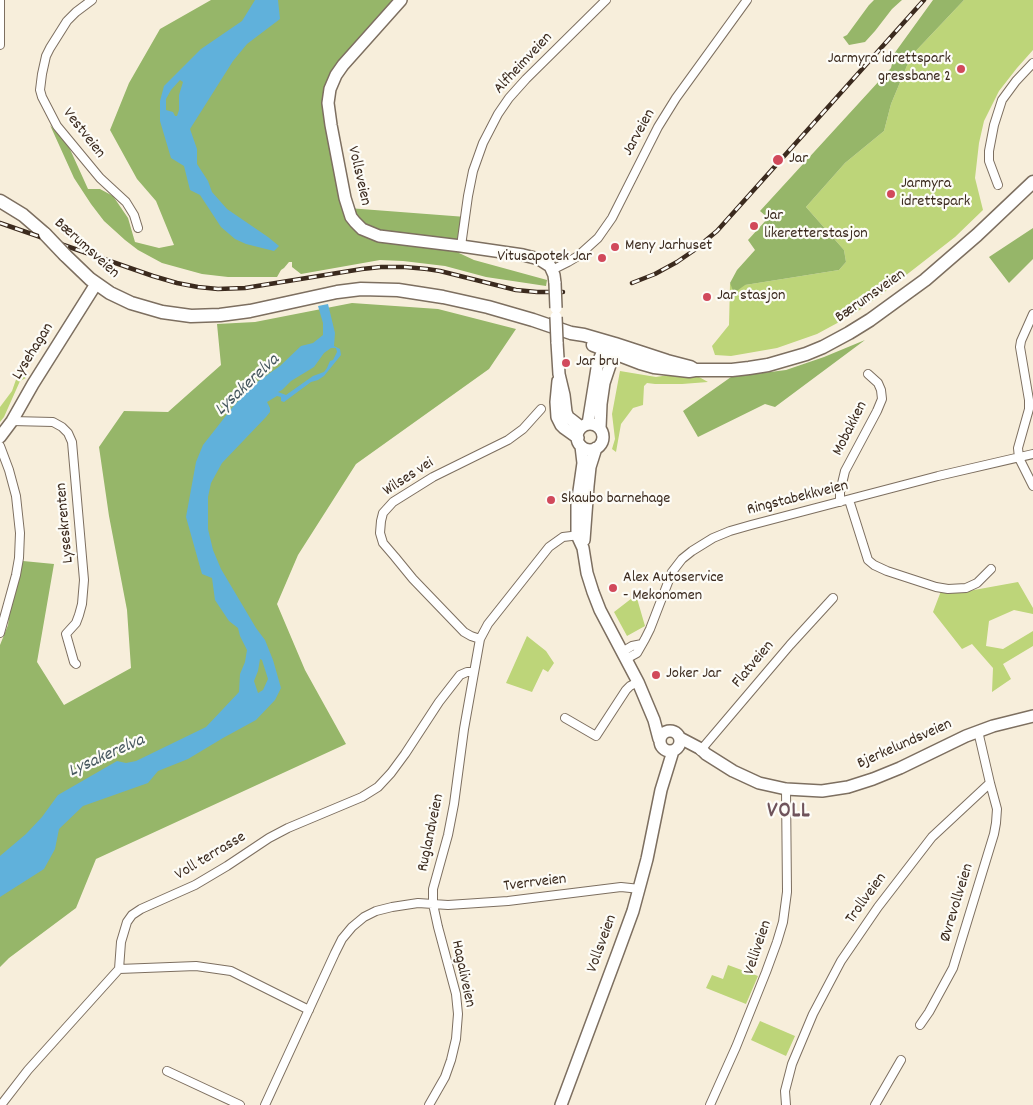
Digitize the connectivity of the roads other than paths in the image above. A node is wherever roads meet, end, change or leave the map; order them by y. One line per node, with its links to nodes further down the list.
1 (0, 0): 6 (street)
2 (92, 0): 11 (street, Vestveien)
3 (401, 0): 12 (main road, Vollsveien)
4 (606, 0): 12 (street, Alfheimveien)
5 (747, 0): 13 (street, Jarveien)
6 (0, 45)
7 (1033, 63): 9 (street)
8 (1033, 182): 16 (main road, Bærumsveien)
9 (998, 186)
10 (0, 201): 14 (main road, Bærumsveien, bridge)
11 (138, 228)
12 (462, 246): 13 (main road, Vollsveien)
13 (552, 270): 21 (main road, bridge)
14 (96, 284): 16 (main road, Bærumsveien); 19 (main road, Lysehagan)
15 (1033, 314): 26 (street)
16 (611, 349): 20 (main road); 21 (main road)
17 (868, 374): 29 (street, Mobakken)
18 (541, 409): 34 (street, Wilses vei)
19 (12, 421): 22 (main road, Lysehagan); 36 (street, Lyseskrenten)
20 (600, 428): 21 (main road); 24 (main road)
21 (582, 434): 24 (main road); 30 (main road)
22 (0, 437)
23 (0, 446): 33 (street)
24 (596, 448): 30 (main road)
25 (1033, 454): 26 (street, Ringstabekkveien)
26 (1019, 458): 27 (street); 28 (street, Ringstabekkveien)
27 (1033, 486)
28 (849, 500): 29 (street, Ringstabekkveien); 31 (street)
29 (840, 502): 35 (street, Ringstabekkveien)
30 (581, 534): 34 (street, Ruglandveien); 35 (main road)
31 (991, 569)
32 (833, 598): 43 (street, Flatveien)
33 (0, 633)
34 (480, 639): 37 (street, Ruglandveien)
35 (624, 655): 38 (main road)
36 (76, 664)
37 (474, 672): 47 (street, Ruglandveien); 48 (street, Voll terrasse)
38 (639, 684): 40 (street); 42 (main road)
39 (1033, 716): 41 (main road, Bjerkelundsveien)
40 (565, 718)
41 (978, 731): 44 (street); 45 (main road, Bjerkelundsveien)
42 (670, 743): 43 (main road, Bjerkelundsveien); 46 (main road, Vollsveien)
43 (702, 752): 45 (main road, Bjerkelundsveien)
44 (990, 783): 50 (street, Øvrevollveien); 59 (street, Trollveien)
45 (786, 789): 58 (street, Velliveien)
46 (640, 889): 47 (street, Tverrveien); 57 (main road, Vollsveien)
47 (433, 904): 49 (street); 56 (street, Hagaliveien)
48 (119, 969): 49 (street); 53 (street)
49 (308, 1010): 55 (street)
50 (920, 1024)
51 (901, 1060): 60 (street)
52 (167, 1072): 54 (street)
53 (2, 1105)
54 (240, 1105)
55 (265, 1105)
56 (429, 1105)
57 (561, 1105)
58 (710, 1105)
59 (786, 1105)
60 (875, 1105)

